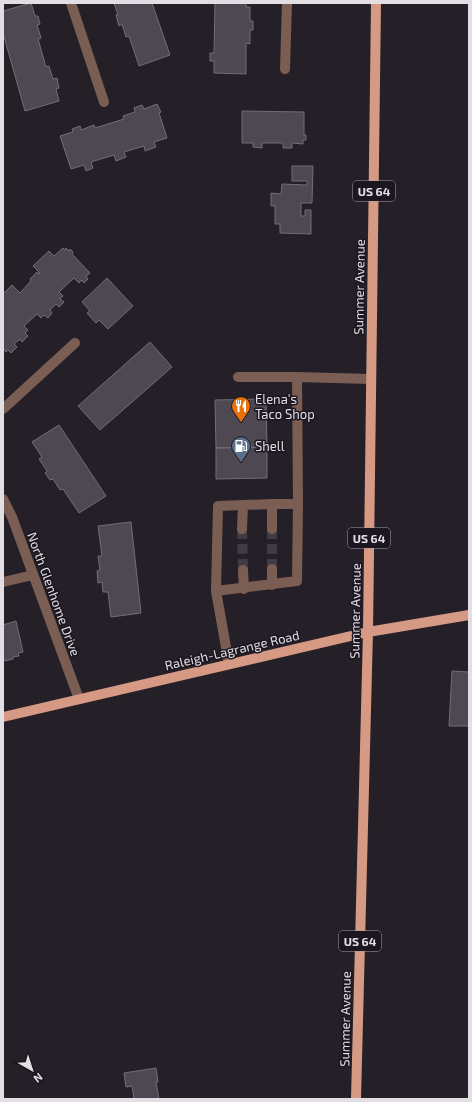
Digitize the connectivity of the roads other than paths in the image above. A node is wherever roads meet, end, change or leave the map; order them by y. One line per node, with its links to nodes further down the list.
1 (71, 3): 5 (street)
2 (287, 3): 4 (street)
3 (376, 3): 9 (main road, Summer Avenue / US 64)
4 (285, 69)
5 (104, 102)
6 (75, 343): 10 (street)
7 (238, 377): 8 (street)
8 (297, 377): 9 (street); 13 (street)
9 (371, 379): 25 (main road, Summer Avenue / US 64)
10 (3, 409)
11 (3, 499): 19 (street, North Glenhome Drive)
12 (272, 504): 13 (street); 14 (street); 16 (street)
13 (298, 504): 21 (street)
14 (243, 505): 15 (street); 23 (street)
15 (242, 529)
16 (272, 529)
17 (272, 569): 21 (street)
18 (243, 570): 22 (street)
19 (34, 575): 20 (street); 27 (street, North Glenhome Drive)
20 (3, 582)
21 (272, 585): 22 (street)
22 (244, 588): 23 (street)
23 (216, 591): 26 (street)
24 (469, 614): 25 (main road, Raleigh-Lagrange Road)
25 (368, 632): 26 (main road, Raleigh-Lagrange Road); 29 (main road, Summer Avenue / US 64)
26 (229, 664): 27 (main road, Raleigh-Lagrange Road)
27 (79, 699): 28 (main road, Raleigh-Lagrange Road)
28 (3, 717)
29 (356, 1099)

